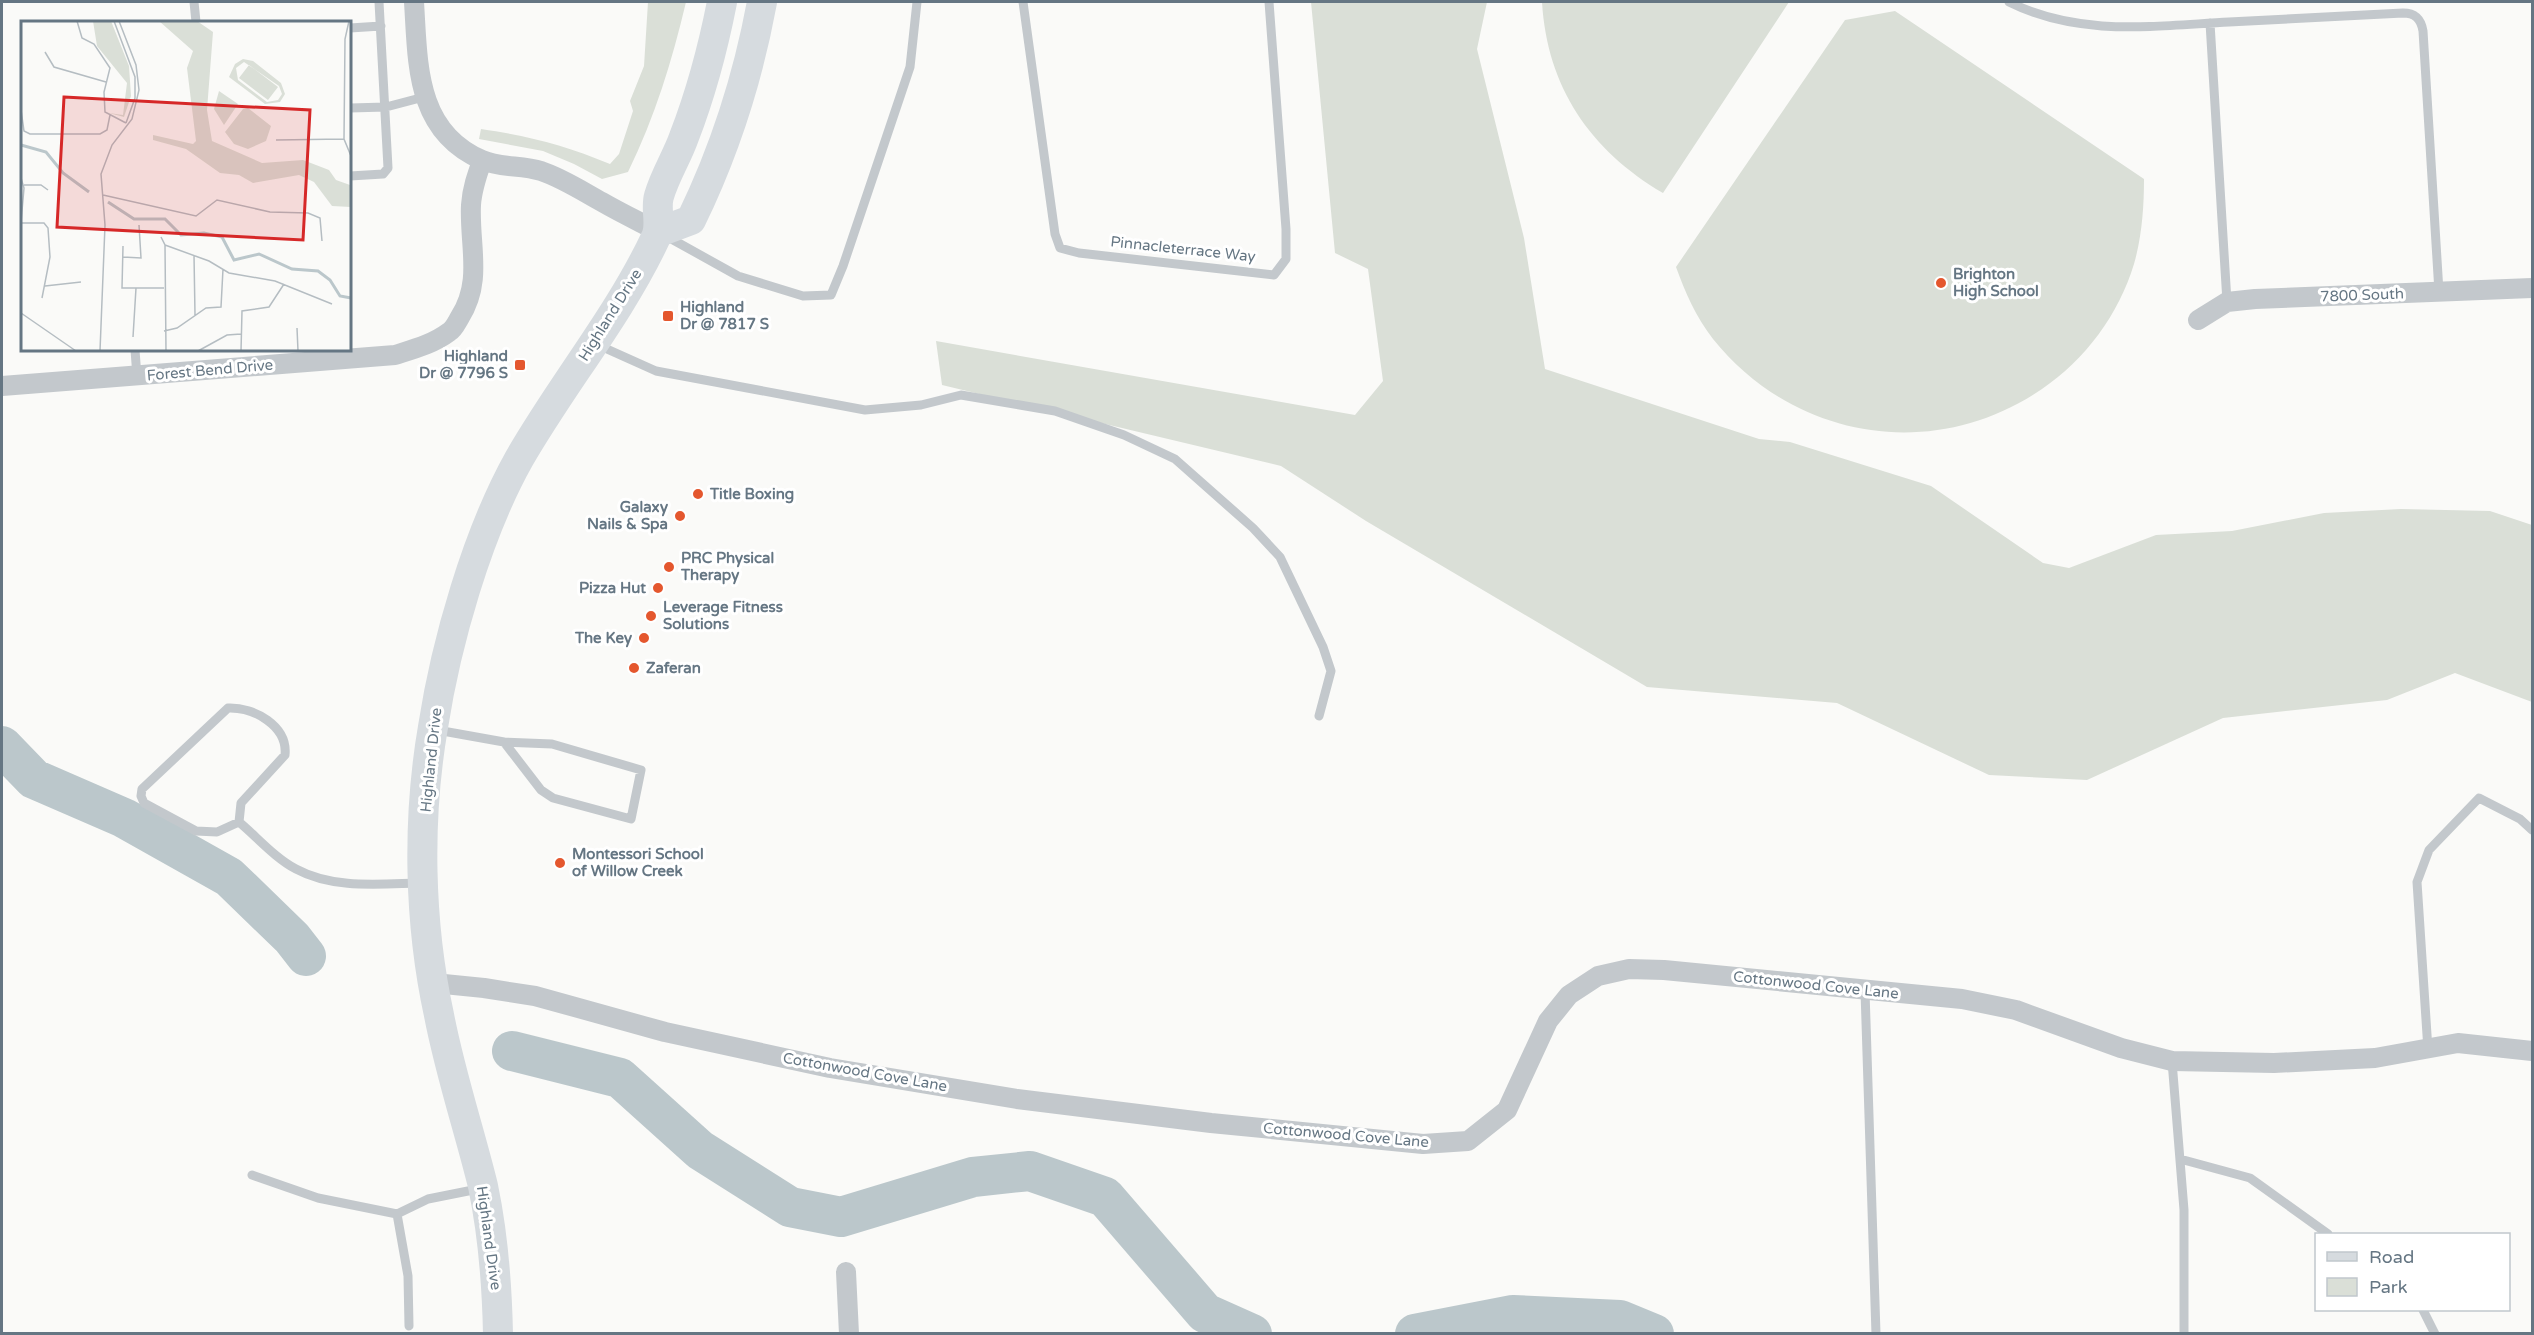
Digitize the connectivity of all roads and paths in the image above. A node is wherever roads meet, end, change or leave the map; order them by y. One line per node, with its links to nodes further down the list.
1 (194, 2): 10 (lane)
2 (379, 2): 12 (lane)
3 (414, 2): 14 (street)
4 (722, 2): 19 (main road)
5 (762, 2): 19 (main road)
6 (916, 2): 19 (lane)
7 (1023, 2): 8 (lane, Pinnacleterrace Way)
8 (1269, 2)
9 (2009, 2): 11 (lane)
10 (196, 21)
11 (2210, 23): 21 (lane); 22 (lane)
12 (381, 26): 13 (lane); 15 (lane)
13 (351, 28)
14 (424, 97): 15 (lane); 17 (street)
15 (386, 107): 16 (lane); 18 (lane)
16 (351, 108)
17 (482, 160): 19 (street); 26 (street, Forest Bend Drive)
18 (351, 176)
19 (659, 232): 24 (main road, Highland Drive)
20 (2532, 288): 21 (street, 7800 South)
21 (2439, 292): 22 (street, 7800 South)
22 (2227, 302): 23 (street, 7800 South)
23 (2198, 320)
24 (593, 343): 28 (lane); 29 (main road, Highland Drive)
25 (135, 351): 26 (lane)
26 (136, 377): 27 (street, Forest Bend Drive)
27 (2, 386)
28 (1320, 716)
29 (432, 730): 30 (lane); 33 (main road, Highland Drive)
30 (504, 742): 30 (lane)
31 (239, 822): 31 (lane); 33 (lane)
32 (2532, 830): 36 (lane)
33 (424, 883): 34 (main road, Highland Drive)
34 (434, 983): 35 (street, Cottonwood Cove Lane); 41 (main road, Highland Drive)
35 (1865, 991): 38 (street, Cottonwood Cove Lane); 49 (lane)
36 (2428, 1050): 37 (street, Cottonwood Cove Lane); 38 (street, Cottonwood Cove Lane)
37 (2532, 1051)
38 (2172, 1061): 39 (lane)
39 (2180, 1159): 43 (lane); 50 (lane)
40 (252, 1175): 42 (lane)
41 (483, 1188): 42 (lane); 47 (main road, Highland Drive)
42 (397, 1214): 46 (lane)
43 (2327, 1233)
44 (846, 1272): 48 (street)
45 (2423, 1311): 51 (lane)
46 (409, 1326)
47 (498, 1334)
48 (849, 1334)
49 (1876, 1334)
50 (2184, 1334)
51 (2435, 1334)

